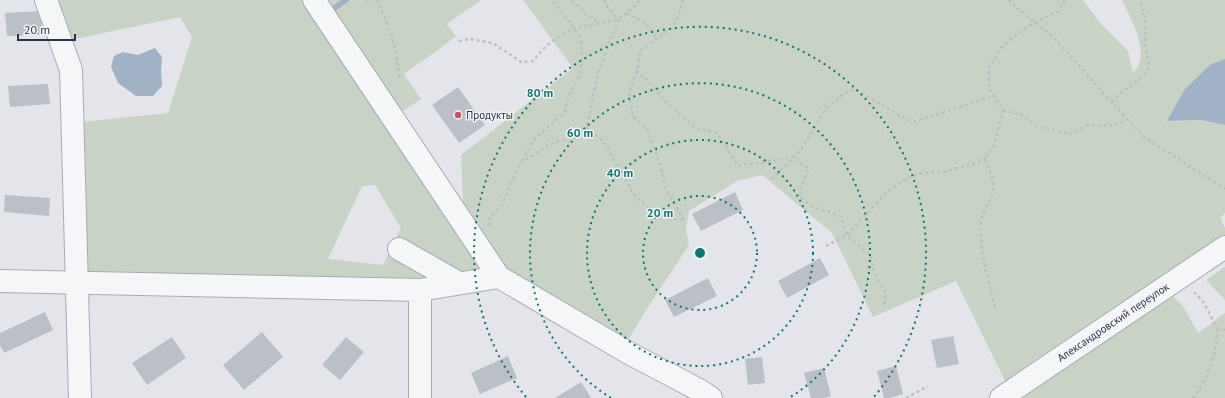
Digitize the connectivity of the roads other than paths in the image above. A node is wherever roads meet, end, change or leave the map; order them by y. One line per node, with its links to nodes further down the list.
1 (46, 0): 7 (street)
2 (314, 0): 5 (street)
3 (1225, 247): 13 (street, Александровский переулок)
4 (399, 249): 8 (street)
5 (499, 277): 8 (street); 12 (street)
6 (0, 282): 7 (street)
7 (77, 283): 9 (street); 10 (street)
8 (459, 283): 9 (street)
9 (420, 290): 11 (street)
10 (80, 398)
11 (420, 398)
12 (711, 398)
13 (1001, 398)

